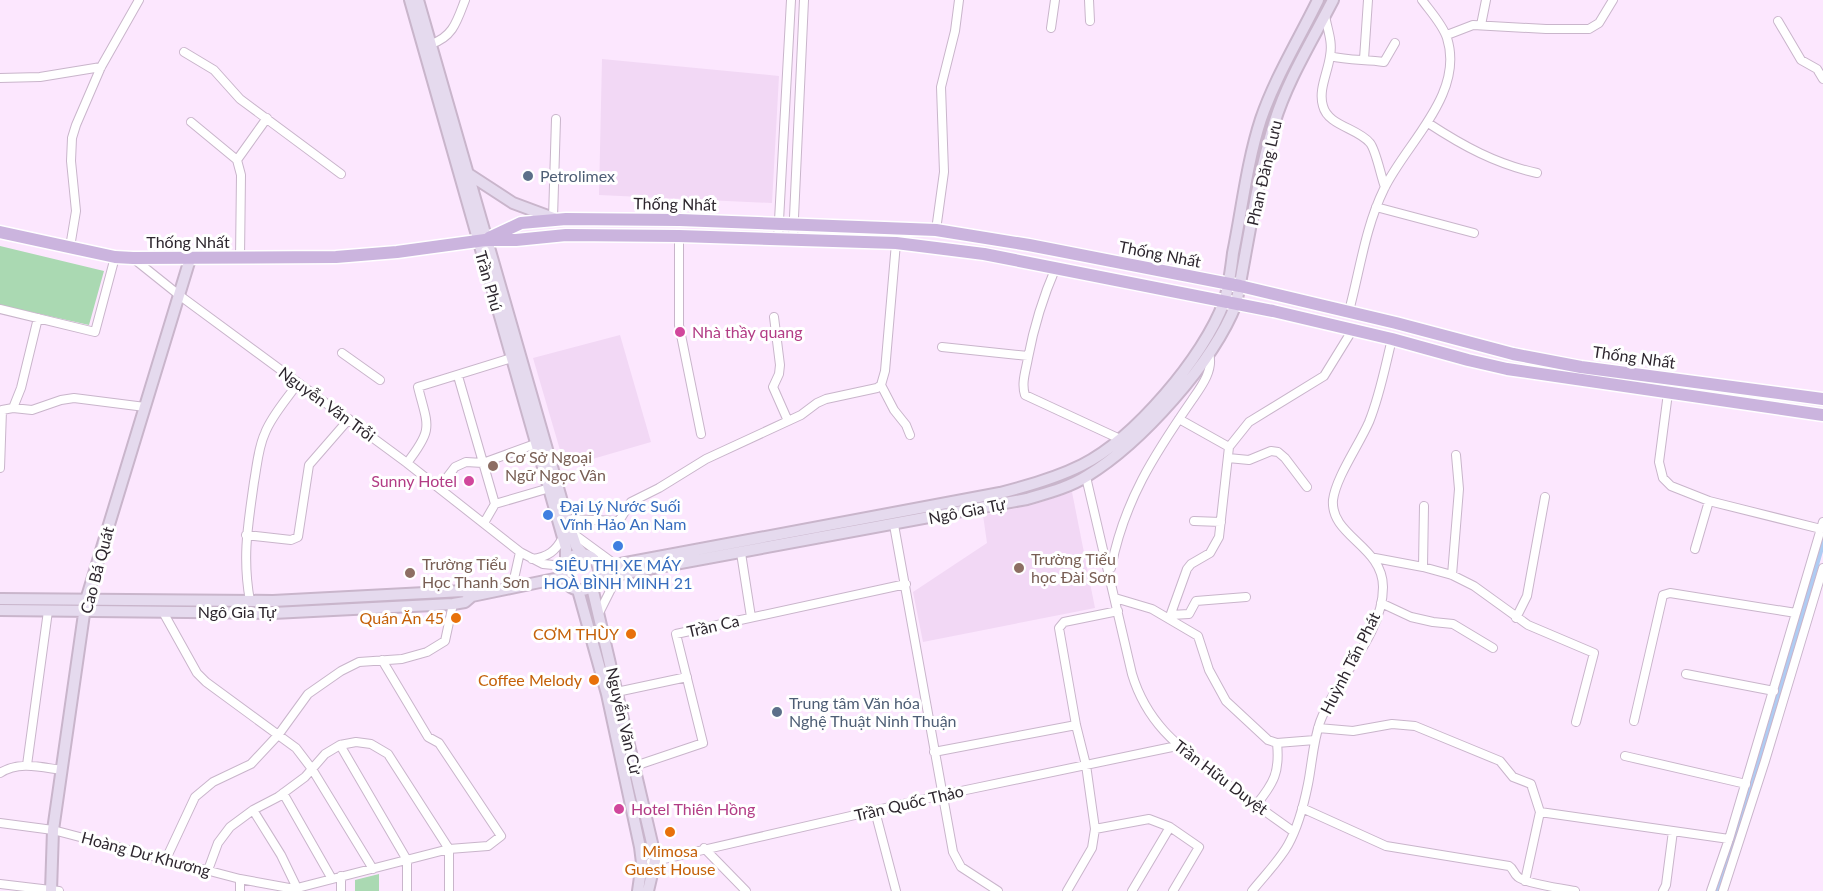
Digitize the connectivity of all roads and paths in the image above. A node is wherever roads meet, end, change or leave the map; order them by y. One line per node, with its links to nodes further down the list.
1 (140, 0): 29 (street)
2 (410, 0): 54 (main road, Trần Phú)
3 (418, 0): 23 (main road, Trần Phú)
4 (465, 0): 23 (street)
5 (791, 0): 25 (street)
6 (804, 0): 26 (street)
7 (959, 0): 47 (street)
8 (1055, 0): 20 (street)
9 (1089, 0): 17 (street)
10 (1318, 0): 64 (main road, Phan Đăng Lưu)
11 (1333, 0): 16 (main road, Phan Đăng Lưu)
12 (1368, 0): 28 (street)
13 (1422, 0): 21 (street)
14 (1486, 0): 19 (street)
15 (1613, 0): 19 (street)
16 (1325, 15): 27 (street); 64 (main road, Phan Đăng Lưu)
17 (1089, 21)
18 (1778, 21): 31 (street)
19 (1481, 25): 21 (street)
20 (1051, 28)
21 (1447, 35): 35 (street)
22 (1395, 43): 28 (street)
23 (430, 44): 37 (main road, Trần Phú)
24 (184, 52): 32 (street)
25 (788, 54): 26 (street); 44 (street)
26 (802, 55): 45 (street)
27 (1330, 56): 28 (street); 40 (street)
28 (1364, 59)
29 (101, 67): 30 (street); 57 (street)
30 (0, 78)
31 (1823, 79)
32 (267, 118): 36 (street); 39 (street)
33 (556, 119): 42 (street)
34 (191, 122): 36 (street)
35 (1428, 123): 38 (street); 40 (street)
36 (237, 160): 60 (street)
37 (467, 173): 42 (main road); 54 (main road, Trần Phú)
38 (1537, 173)
39 (341, 174)
40 (1385, 187): 41 (street)
41 (1376, 207): 49 (street); 68 (street)
42 (560, 219): 43 (main road, Thống Nhất); 50 (main road); 54 (main road, Thống Nhất)
43 (680, 220): 44 (main road, Thống Nhất); 51 (main road)
44 (779, 224): 45 (main road, Thống Nhất); 52 (street)
45 (793, 225): 46 (main road, Thống Nhất); 53 (street)
46 (898, 227): 47 (main road, Thống Nhất); 55 (main road)
47 (936, 230): 56 (main road, Thống Nhất)
48 (0, 232): 57 (main road, Thống Nhất)
49 (1474, 233)
50 (566, 235): 51 (main road, Thống Nhất); 54 (main road, Thống Nhất)
51 (679, 236): 52 (main road, Thống Nhất); 93 (street)
52 (778, 239): 53 (main road, Thống Nhất)
53 (793, 239): 55 (main road, Thống Nhất)
54 (482, 240): 60 (main road, Thống Nhất); 78 (main road, Trần Phú)
55 (896, 243): 62 (main road, Thống Nhất); 84 (street)
56 (1029, 245): 62 (main road); 64 (main road, Thống Nhất)
57 (70, 247): 58 (main road, Thống Nhất)
58 (115, 257): 59 (main road, Thống Nhất); 70 (street)
59 (133, 258): 61 (main road, Thống Nhất); 65 (street, Nguyễn Văn Trỗi)
60 (240, 258): 61 (main road, Thống Nhất)
61 (190, 259): 65 (main road, Cao Bá Quát)
62 (1025, 261): 63 (main road, Thống Nhất)
63 (1056, 267): 66 (main road, Thống Nhất); 77 (street)
64 (1234, 285): 66 (main road, Ngô Gia Tự); 68 (main road, Thống Nhất)
65 (179, 295): 83 (street, Nguyễn Văn Trỗi); 87 (main road, Cao Bá Quát)
66 (1230, 303): 72 (main road, Thống Nhất); 76 (main road, Ngô Gia Tự); 95 (main road, Ngô Gia Tự)
67 (0, 309): 70 (street)
68 (1349, 311): 71 (main road, Thống Nhất)
69 (774, 317): 92 (street)
70 (38, 318): 88 (street)
71 (1396, 323): 73 (main road); 79 (main road, Thống Nhất)
72 (1353, 329): 73 (main road, Thống Nhất); 97 (street)
73 (1392, 339): 82 (main road, Thống Nhất); 129 (street)
74 (942, 347): 77 (street)
75 (342, 353): 81 (street)
76 (1209, 354): 91 (street); 104 (main road, Ngô Gia Tự)
77 (1028, 356): 95 (street)
78 (515, 357): 80 (street); 96 (main road, Trần Phú); 107 (main road, Trần Phú)
79 (1581, 367): 82 (main road); 86 (main road, Thống Nhất)
80 (458, 375): 100 (street); 101 (street)
81 (380, 380)
82 (1578, 381): 85 (main road, Thống Nhất)
83 (298, 383): 90 (street, Nguyễn Văn Trỗi); 122 (street)
84 (881, 385): 92 (street); 94 (street)
85 (1668, 393): 89 (main road, Thống Nhất); 110 (street)
86 (1823, 399)
87 (145, 407): 88 (street); 145 (main road, Cao Bá Quát)
88 (13, 408): 103 (street)
89 (1823, 415)
90 (349, 419): 100 (street, Nguyễn Văn Trỗi); 122 (street)
91 (1179, 419): 97 (street); 135 (street)
92 (788, 422): 115 (street)
93 (701, 434)
94 (910, 435)
95 (1120, 439): 102 (main road, Ngô Gia Tự)
96 (535, 444): 101 (street); 107 (main road, Trần Phú)
97 (1229, 447): 99 (street)
98 (1456, 454): 136 (street)
99 (1228, 458): 105 (street); 117 (street)
100 (407, 463): 106 (street, Nguyễn Văn Trỗi)
101 (483, 463): 106 (street); 111 (street)
102 (1084, 464): 104 (main road); 108 (main road, Ngô Gia Tự)
103 (0, 468)
104 (1086, 477): 113 (main road, Ngô Gia Tự); 135 (street, Trần Hữu Duyệt)
105 (1307, 487)
106 (439, 488): 118 (street, Nguyễn Văn Trỗi)
107 (552, 488): 111 (street); 115 (main road, Trần Phú); 123 (main road, Trần Phú)
108 (979, 496): 113 (main road); 114 (main road, Ngô Gia Tự)
109 (1545, 497): 160 (street)
110 (1709, 501): 121 (street); 126 (street)
111 (495, 504): 118 (street)
112 (1424, 506): 131 (street)
113 (982, 508): 120 (main road, Ngô Gia Tự)
114 (891, 512): 119 (main road, Ngô Gia Tự); 120 (main road)
115 (567, 519): 123 (main road, Trần Phú)
116 (1194, 521): 117 (street)
117 (1221, 522): 159 (street)
118 (484, 523): 127 (street, Nguyễn Văn Trỗi)
119 (825, 525): 124 (main road); 125 (main road, Ngô Gia Tự)
120 (894, 525): 124 (main road, Ngô Gia Tự); 138 (street)
121 (1822, 526): 156 (street)
122 (246, 534): 147 (street)
123 (567, 535): 128 (main road, Trần Phú); 130 (street); 132 (main road, Trần Phú); 134 (street)
124 (827, 538): 125 (main road, Ngô Gia Tự)
125 (740, 548): 134 (main road, Ngô Gia Tự); 158 (street)
126 (1695, 549)
127 (520, 552): 130 (street, Nguyễn Văn Trỗi); 139 (street)
128 (584, 554): 132 (main road); 137 (main road)
129 (1375, 558): 131 (street); 148 (street, Huỳnh Tấn Phát)
130 (530, 559): 132 (street, Nguyễn Văn Trỗi)
131 (1423, 567): 136 (street)
132 (564, 568): 139 (main road, Ngô Gia Tự); 140 (main road)
133 (1823, 568): 231 (street)
134 (619, 569): 137 (main road, Ngô Gia Tự); 157 (street)
135 (1110, 572): 143 (street, Trần Hữu Duyệt)
136 (1452, 575): 160 (street)
137 (597, 578): 140 (main road); 157 (main road, Nguyễn Văn Cừ)
138 (906, 584): 158 (street, Trần Ca); 176 (street)
139 (512, 588): 141 (main road, Ngô Gia Tự)
140 (578, 590): 166 (main road, Nguyễn Văn Cừ)
141 (472, 596): 147 (main road, Ngô Gia Tự); 149 (main road, Ngô Gia Tự)
142 (1246, 597): 159 (street)
143 (1115, 598): 152 (street, Trần Hữu Duyệt); 159 (street)
144 (0, 599): 145 (main road, Ngô Gia Tự)
145 (86, 600): 146 (main road, Ngô Gia Tự); 153 (main road, Cao Bá Quát)
146 (157, 601): 147 (main road, Ngô Gia Tự); 154 (main road)
147 (250, 601): 155 (main road)
148 (1381, 603): 161 (street); 170 (street, Huỳnh Tấn Phát)
149 (453, 604): 155 (main road, Ngô Gia Tự); 162 (street)
150 (0, 610): 151 (main road, Ngô Gia Tự)
151 (48, 611): 153 (main road, Ngô Gia Tự); 178 (street)
152 (1118, 611): 169 (street); 175 (street, Trần Hữu Duyệt)
153 (84, 612): 154 (main road, Ngô Gia Tự); 183 (main road, Cao Bá Quát)
154 (163, 612): 155 (main road, Ngô Gia Tự); 171 (street)
155 (250, 613)
156 (1796, 613): 165 (street); 167 (street)
157 (599, 614): 166 (main road, Nguyễn Văn Cừ)
158 (751, 616): 164 (street, Trần Ca)
159 (1170, 617): 173 (street)
160 (1516, 618): 168 (street)
161 (1493, 648)
162 (382, 660): 171 (street); 201 (street, Hoàng Dư Khương)
163 (1686, 674): 165 (street)
164 (687, 677): 166 (street); 180 (street, Trần Ca)
165 (1774, 691): 185 (street)
166 (612, 693): 180 (main road, Nguyễn Văn Cừ); 182 (main road, Nguyễn Văn Cừ)
167 (1634, 721)
168 (1576, 722)
169 (1076, 725): 176 (street); 179 (street)
170 (1318, 728): 172 (street, Huỳnh Tấn Phát); 192 (street)
171 (279, 734): 181 (street); 202 (street)
172 (1315, 740): 173 (street); 189 (street, Huỳnh Tấn Phát)
173 (1277, 743): 188 (street)
174 (339, 745): 181 (street); 201 (street); 203 (street)
175 (1177, 746): 179 (street, Trần Quốc Thảo); 188 (street, Trần Hữu Duyệt)
176 (934, 752): 187 (street)
177 (1625, 756): 185 (street)
178 (27, 765): 183 (street); 184 (street)
179 (1086, 765): 187 (street, Trần Quốc Thảo); 195 (street)
180 (634, 766): 182 (street, Trần Ca); 204 (main road, Nguyễn Văn Cừ)
181 (312, 769): 186 (street); 206 (street)
182 (623, 769): 205 (main road, Nguyễn Văn Cừ)
183 (61, 770): 196 (main road, Cao Bá Quát)
184 (0, 773)
185 (1746, 784): 199 (street)
186 (283, 793): 190 (street); 210 (street)
187 (942, 795): 191 (street, Trần Quốc Thảo); 224 (street)
188 (1256, 805): 198 (street, Trần Hữu Duyệt)
189 (1302, 808): 198 (street, Huỳnh Tấn Phát); 211 (street)
190 (254, 810): 207 (street); 213 (street)
191 (875, 810): 200 (street, Trần Quốc Thảo); 223 (street)
192 (1540, 812): 197 (street); 211 (street)
193 (0, 823): 196 (street, Hoàng Dư Khương)
194 (1170, 828): 195 (street); 226 (street); 227 (street)
195 (1095, 829): 225 (street)
196 (53, 830): 202 (street, Hoàng Dư Khương); 215 (main road, Cao Bá Quát)
197 (1673, 831): 199 (street); 229 (street)
198 (1294, 832): 214 (street, Huỳnh Tấn Phát)
199 (1729, 839): 230 (street)
200 (704, 848): 204 (street, Trần Quốc Thảo); 222 (street)
201 (449, 849): 203 (street, Hoàng Dư Khương); 219 (street)
202 (166, 859): 207 (street, Hoàng Dư Khương)
203 (407, 860): 206 (street, Hoàng Dư Khương); 218 (street)
204 (655, 861): 205 (street, Trần Quốc Thảo); 221 (main road, Nguyễn Văn Cừ)
205 (642, 864): 220 (main road, Nguyễn Văn Cừ)
206 (373, 868): 208 (street, Hoàng Dư Khương)
207 (208, 870): 209 (street, Hoàng Dư Khương)
208 (341, 876): 210 (street, Hoàng Dư Khương); 217 (street)
209 (240, 879): 213 (street, Hoàng Dư Khương); 216 (street)
210 (332, 879): 213 (street, Hoàng Dư Khương)
211 (1526, 881): 228 (street)
212 (0, 884): 215 (street)
213 (302, 888)
214 (1257, 889)
215 (54, 890)
216 (240, 891)
217 (341, 891)
218 (407, 891)
219 (449, 891)
220 (638, 891)
221 (648, 891)
222 (746, 891)
223 (896, 891)
224 (998, 891)
225 (1067, 891)
226 (1132, 891)
227 (1173, 891)
228 (1575, 891)
229 (1663, 891)
230 (1711, 891)
231 (1723, 891)

